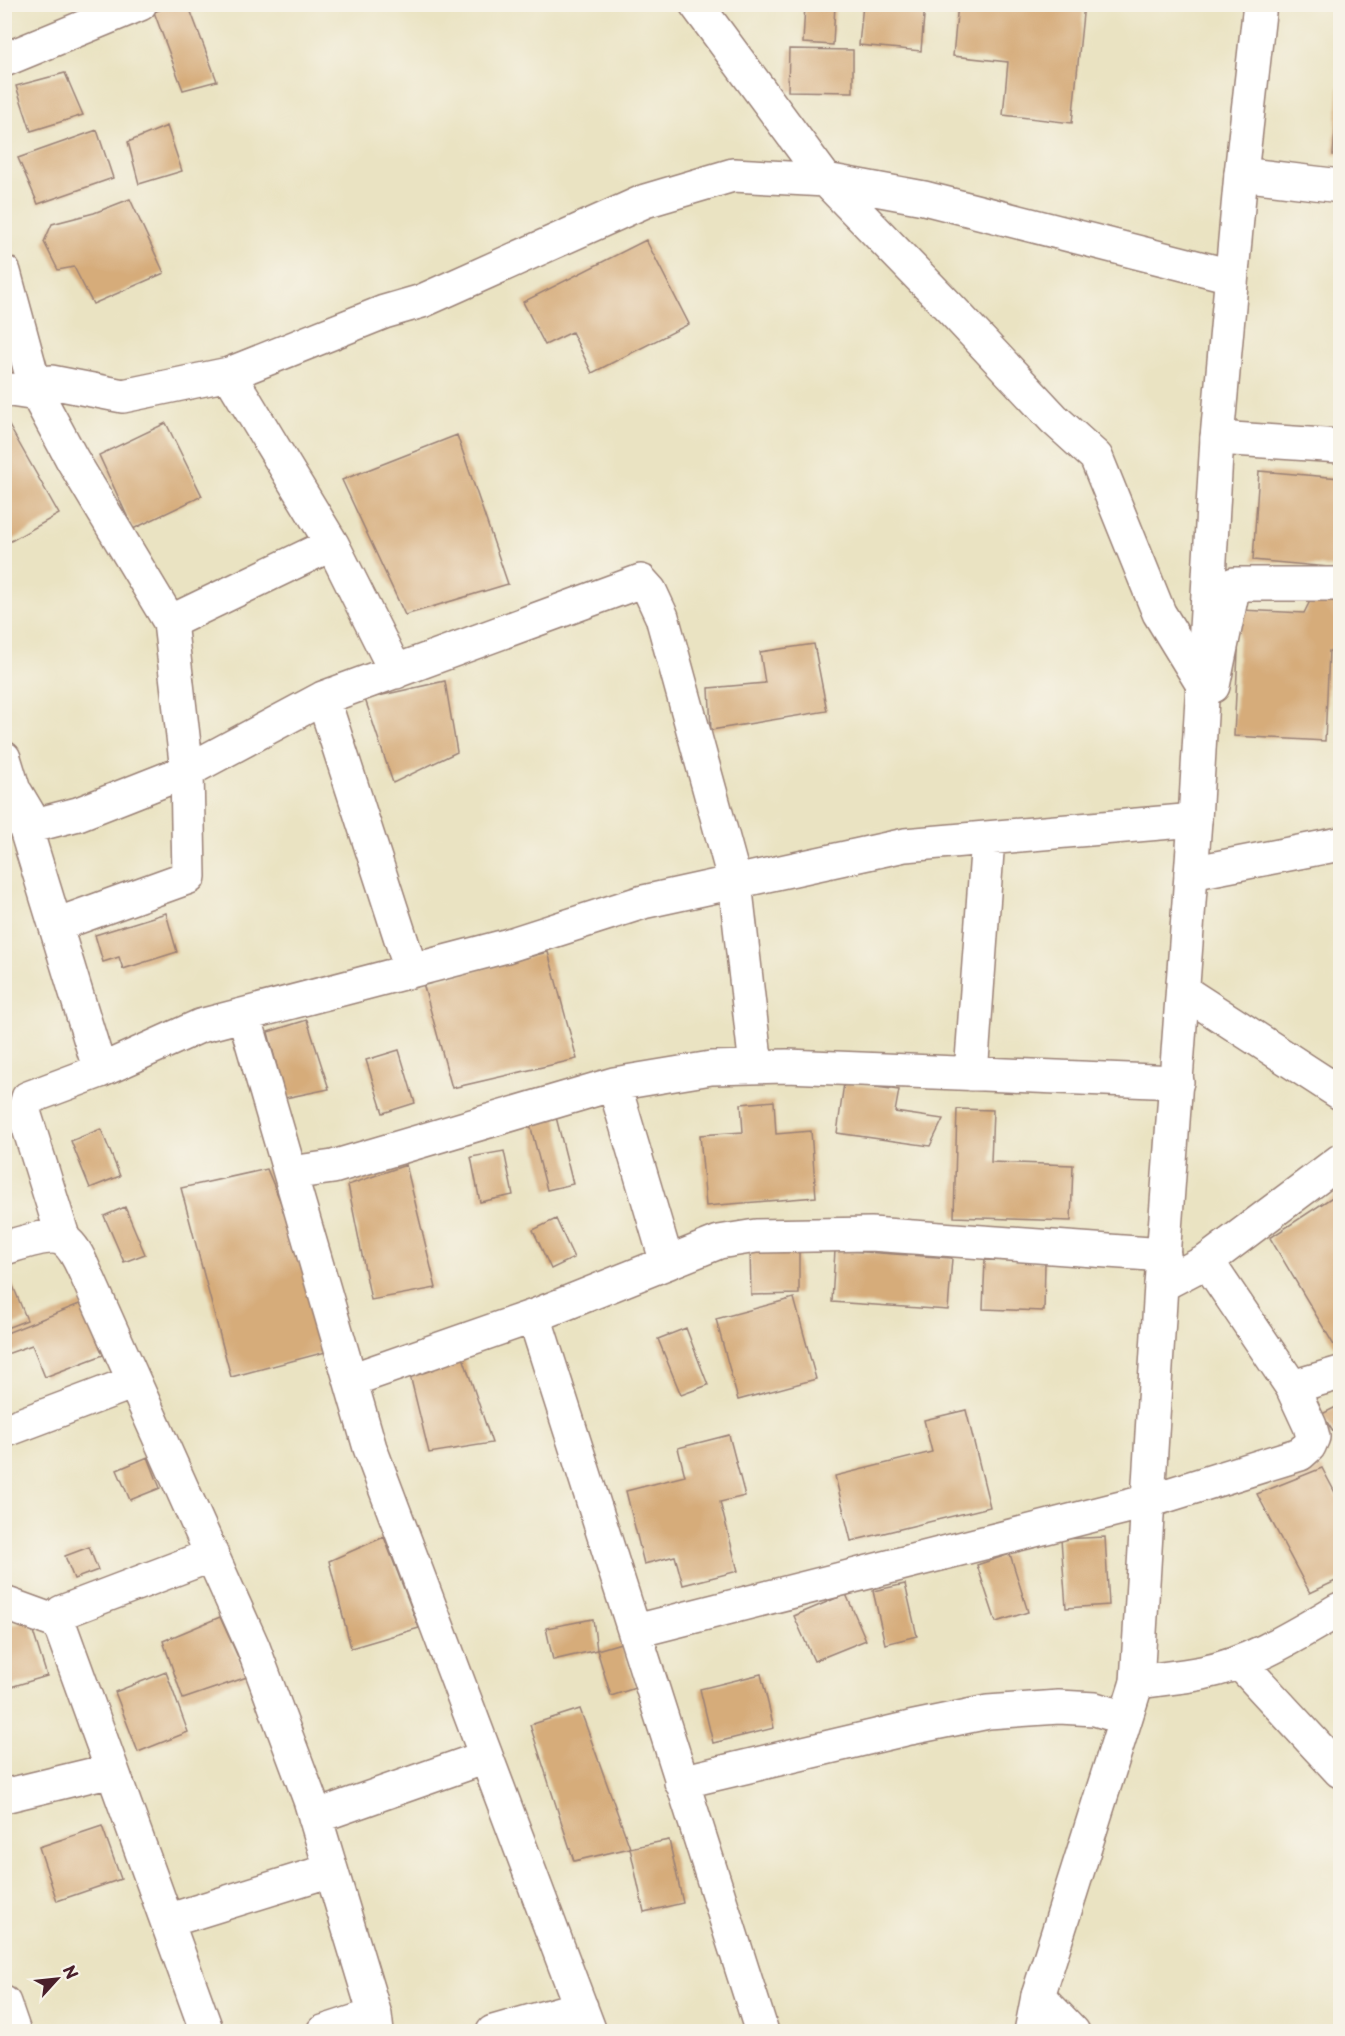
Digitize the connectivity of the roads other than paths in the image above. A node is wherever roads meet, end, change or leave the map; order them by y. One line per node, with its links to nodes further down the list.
1 (140, 4): 4 (street)
2 (696, 4): 6 (street)
3 (1260, 4): 5 (street)
4 (4, 60)
5 (1241, 174): 7 (street); 9 (street)
6 (826, 180): 9 (street); 10 (street); 19 (street)
7 (1341, 186)
8 (4, 272): 12 (street)
9 (1232, 276): 13 (street)
10 (229, 374): 12 (street); 15 (street)
11 (4, 389): 12 (street)
12 (37, 394): 17 (street)
13 (1217, 438): 14 (street); 19 (street)
14 (1341, 446)
15 (332, 544): 17 (street); 18 (street)
16 (1341, 584): 21 (street)
17 (170, 622): 23 (street)
18 (396, 672): 20 (street); 29 (street)
19 (1203, 685): 21 (street)
20 (323, 698): 23 (street); 31 (street)
21 (1199, 752): 25 (street)
22 (4, 758): 24 (street)
23 (187, 771): 24 (street); 30 (street)
24 (10, 793): 30 (street)
25 (1195, 820): 26 (street); 28 (street)
26 (988, 838): 29 (street); 36 (street)
27 (1341, 844): 28 (street)
28 (1191, 873): 32 (street)
29 (735, 882): 31 (street); 34 (street)
30 (56, 925): 35 (street)
31 (411, 970): 33 (street)
32 (1183, 991): 37 (street); 39 (street)
33 (244, 1015): 35 (street); 41 (street)
34 (756, 1067): 36 (street); 38 (street)
35 (100, 1071): 42 (street)
36 (971, 1074): 37 (street)
37 (1177, 1083): 46 (street)
38 (614, 1084): 41 (street); 45 (street)
39 (1341, 1093)
40 (1341, 1161): 44 (street)
41 (290, 1173): 49 (street)
42 (64, 1240): 43 (street); 50 (street)
43 (4, 1248)
44 (1207, 1261): 46 (street); 51 (street)
45 (667, 1263): 46 (street); 47 (street)
46 (1163, 1270): 53 (street)
47 (534, 1316): 49 (street); 58 (street)
48 (1341, 1373): 51 (street)
49 (351, 1380): 62 (street)
50 (134, 1382): 52 (street); 54 (street)
51 (1292, 1387): 53 (street)
52 (4, 1431)
53 (1149, 1502): 58 (street); 60 (street)
54 (212, 1555): 57 (street); 67 (street)
55 (4, 1603): 57 (street)
56 (1341, 1609): 59 (street)
57 (59, 1623): 63 (street)
58 (636, 1631): 65 (street)
59 (1239, 1662): 60 (street); 64 (street)
60 (1137, 1682): 61 (street)
61 (1125, 1718): 65 (street); 70 (street)
62 (486, 1757): 67 (street); 72 (street)
63 (112, 1770): 66 (street); 69 (street)
64 (1341, 1771)
65 (681, 1782): 78 (street)
66 (4, 1796)
67 (315, 1817): 68 (street)
68 (332, 1870): 69 (street); 73 (street)
69 (167, 1921): 75 (street)
70 (1038, 1996): 79 (street); 80 (street)
71 (4, 2003): 74 (street)
72 (586, 2019): 77 (street)
73 (376, 2023): 76 (street)
74 (14, 2031)
75 (207, 2031)
76 (323, 2031)
77 (493, 2031)
78 (762, 2031)
79 (1031, 2031)
80 (1073, 2031)

